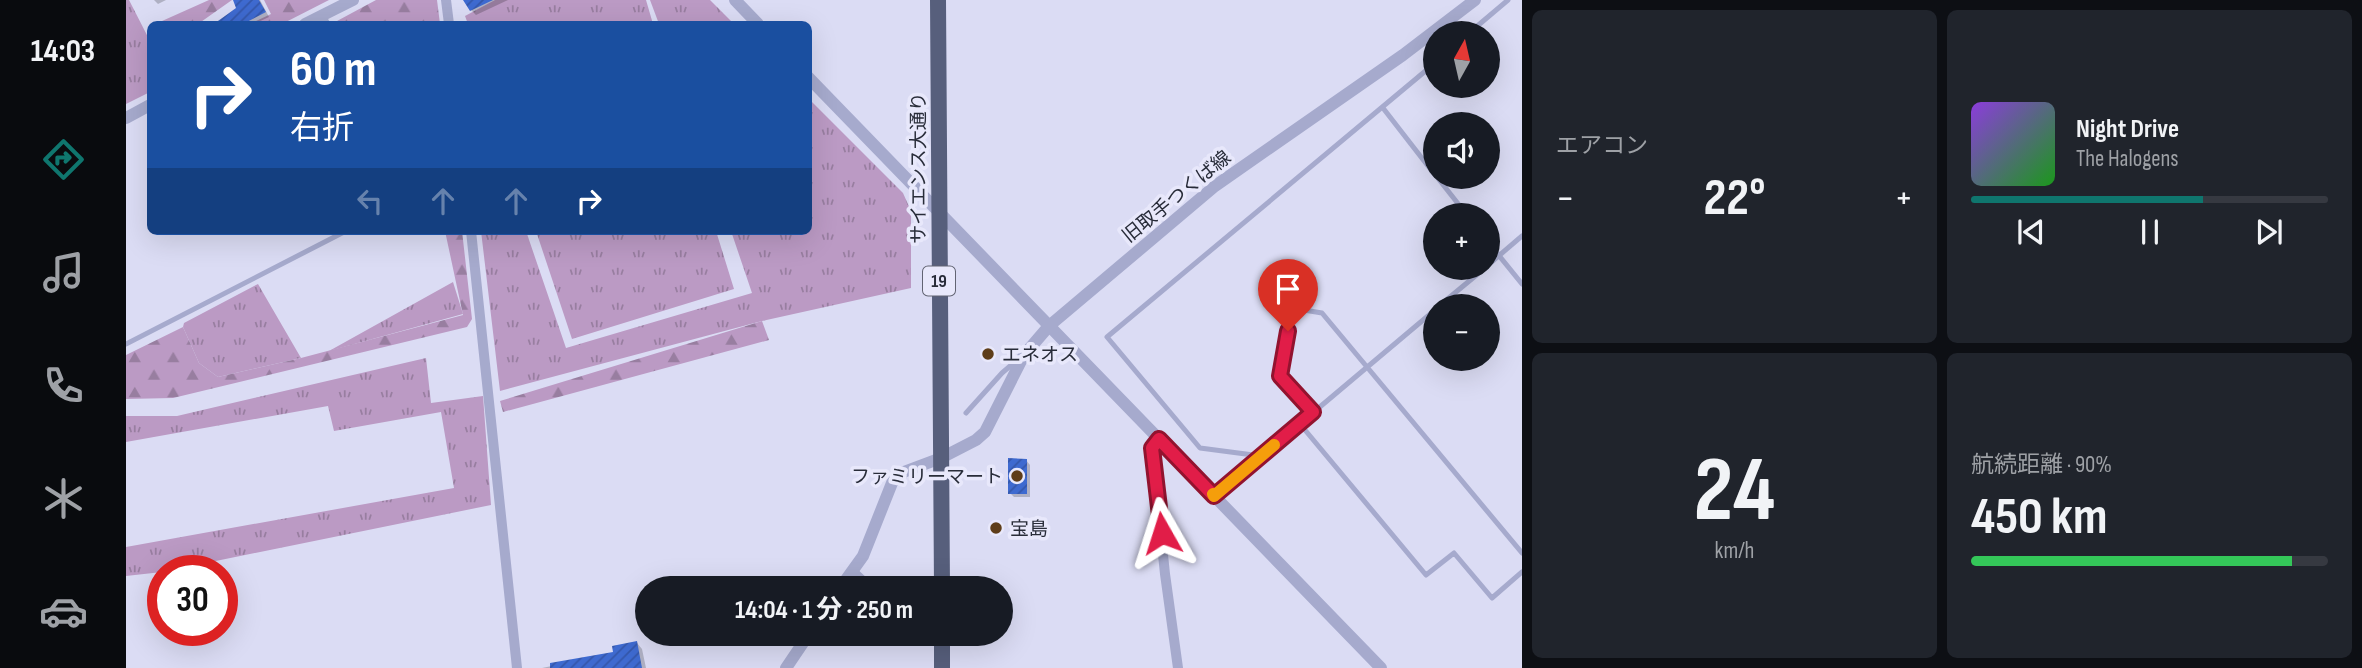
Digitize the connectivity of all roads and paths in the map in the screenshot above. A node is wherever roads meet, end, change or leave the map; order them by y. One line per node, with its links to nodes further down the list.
1 (352, 0): 7 (street)
2 (446, 0): 8 (street)
3 (735, 0): 9 (street)
4 (938, 0): 19 (main road, サイエンス大通り / 19)
5 (1475, 0): 29 (street, 旧取手つくば線)
6 (1508, 0): 10 (lane)
7 (326, 20)
8 (449, 21)
9 (755, 21)
10 (1483, 21)
11 (1423, 73): 14 (lane)
12 (812, 82): 19 (street)
13 (147, 107): 15 (street)
14 (1383, 108): 16 (lane); 37 (lane)
15 (126, 118)
16 (1423, 159)
17 (1446, 189): 18 (lane)
18 (1457, 203)
19 (939, 210): 29 (street); 38 (main road, サイエンス大通り / 19)
20 (338, 235): 30 (lane)
21 (471, 235): 48 (street)
22 (1522, 236): 23 (lane)
23 (1500, 255)
24 (1500, 257): 26 (lane)
25 (1470, 280): 27 (lane)
26 (1522, 284)
27 (1453, 294)
28 (1423, 320): 32 (lane)
29 (1049, 326): 31 (street, 旧取手つくば線); 36 (street)
30 (126, 344)
31 (1024, 355): 34 (lane); 38 (street, 旧取手つくば線)
32 (1367, 367): 33 (lane); 33 (lane); 40 (lane)
33 (1313, 412): 35 (lane)
34 (966, 413)
35 (1300, 424): 37 (lane); 42 (lane)
36 (1159, 439): 39 (street); 51 (street)
37 (1261, 456): 39 (lane)
38 (941, 458): 41 (street, 旧取手つくば線); 45 (main road, サイエンス大通り / 19)
39 (1214, 496): 52 (street)
40 (1522, 553)
41 (852, 571): 43 (street, 旧取手つくば線); 44 (street)
42 (1522, 572)
43 (848, 576)
44 (857, 576)
45 (942, 576)
46 (801, 646): 49 (street)
47 (942, 646): 50 (main road)
48 (517, 668)
49 (786, 668)
50 (942, 668)
51 (1178, 668)
52 (1381, 668)

